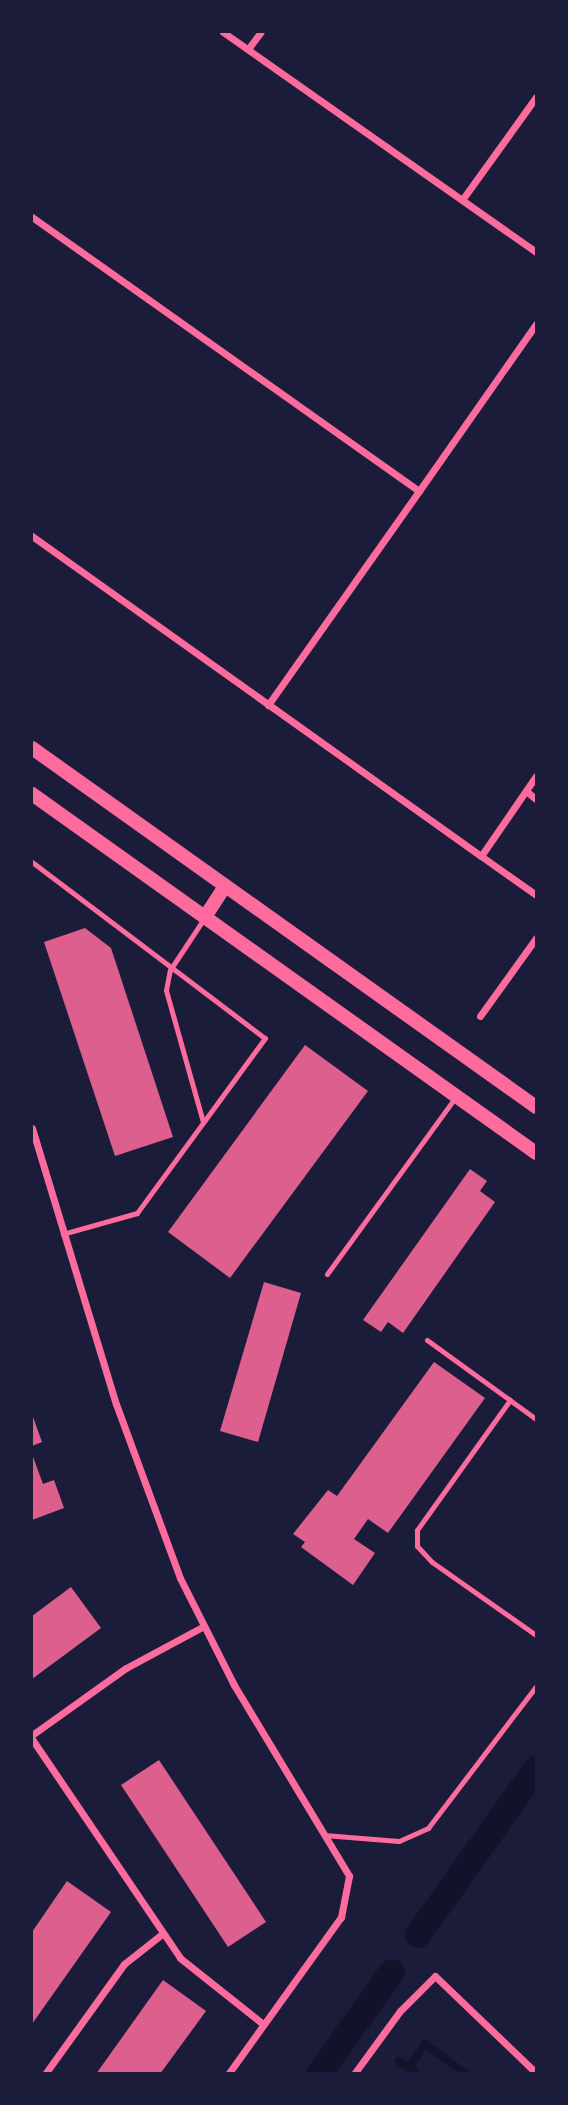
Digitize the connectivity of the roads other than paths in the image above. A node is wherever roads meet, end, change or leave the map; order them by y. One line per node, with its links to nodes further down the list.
1 (223, 32): 3 (street)
2 (261, 32): 3 (street)
3 (248, 49): 5 (street)
4 (537, 97): 5 (street)
5 (462, 200): 7 (street)
6 (32, 217): 9 (street)
7 (537, 252)
8 (537, 324): 9 (street)
9 (419, 491): 11 (street)
10 (32, 536): 11 (street)
11 (268, 705): 17 (street)
12 (32, 748): 19 (main road)
13 (537, 776): 14 (street)
14 (526, 792): 16 (street); 17 (street)
15 (32, 794): 21 (main road)
16 (537, 799)
17 (481, 856): 20 (street)
18 (32, 862): 23 (lane)
19 (225, 886): 21 (main road); 26 (main road)
20 (537, 895)
21 (205, 917): 23 (lane); 25 (main road)
22 (537, 938): 24 (street)
23 (170, 970): 27 (lane); 27 (lane)
24 (480, 1016)
25 (457, 1095): 29 (main road); 33 (lane)
26 (537, 1107)
27 (203, 1122): 32 (lane)
28 (32, 1128): 30 (street)
29 (537, 1153)
30 (41, 1160): 31 (street); 32 (street)
31 (32, 1163)
32 (63, 1234): 37 (street)
33 (327, 1274)
34 (427, 1340): 35 (lane)
35 (510, 1400): 36 (lane); 38 (lane)
36 (537, 1419)
37 (202, 1627): 40 (street); 41 (street)
38 (537, 1635)
39 (537, 1686): 41 (lane)
40 (32, 1737): 42 (street)
41 (324, 1835): 43 (street)
42 (162, 1934): 43 (street); 45 (street)
43 (263, 2024): 46 (street)
44 (537, 2073): 47 (street)
45 (46, 2074)
46 (228, 2074)
47 (354, 2074)

